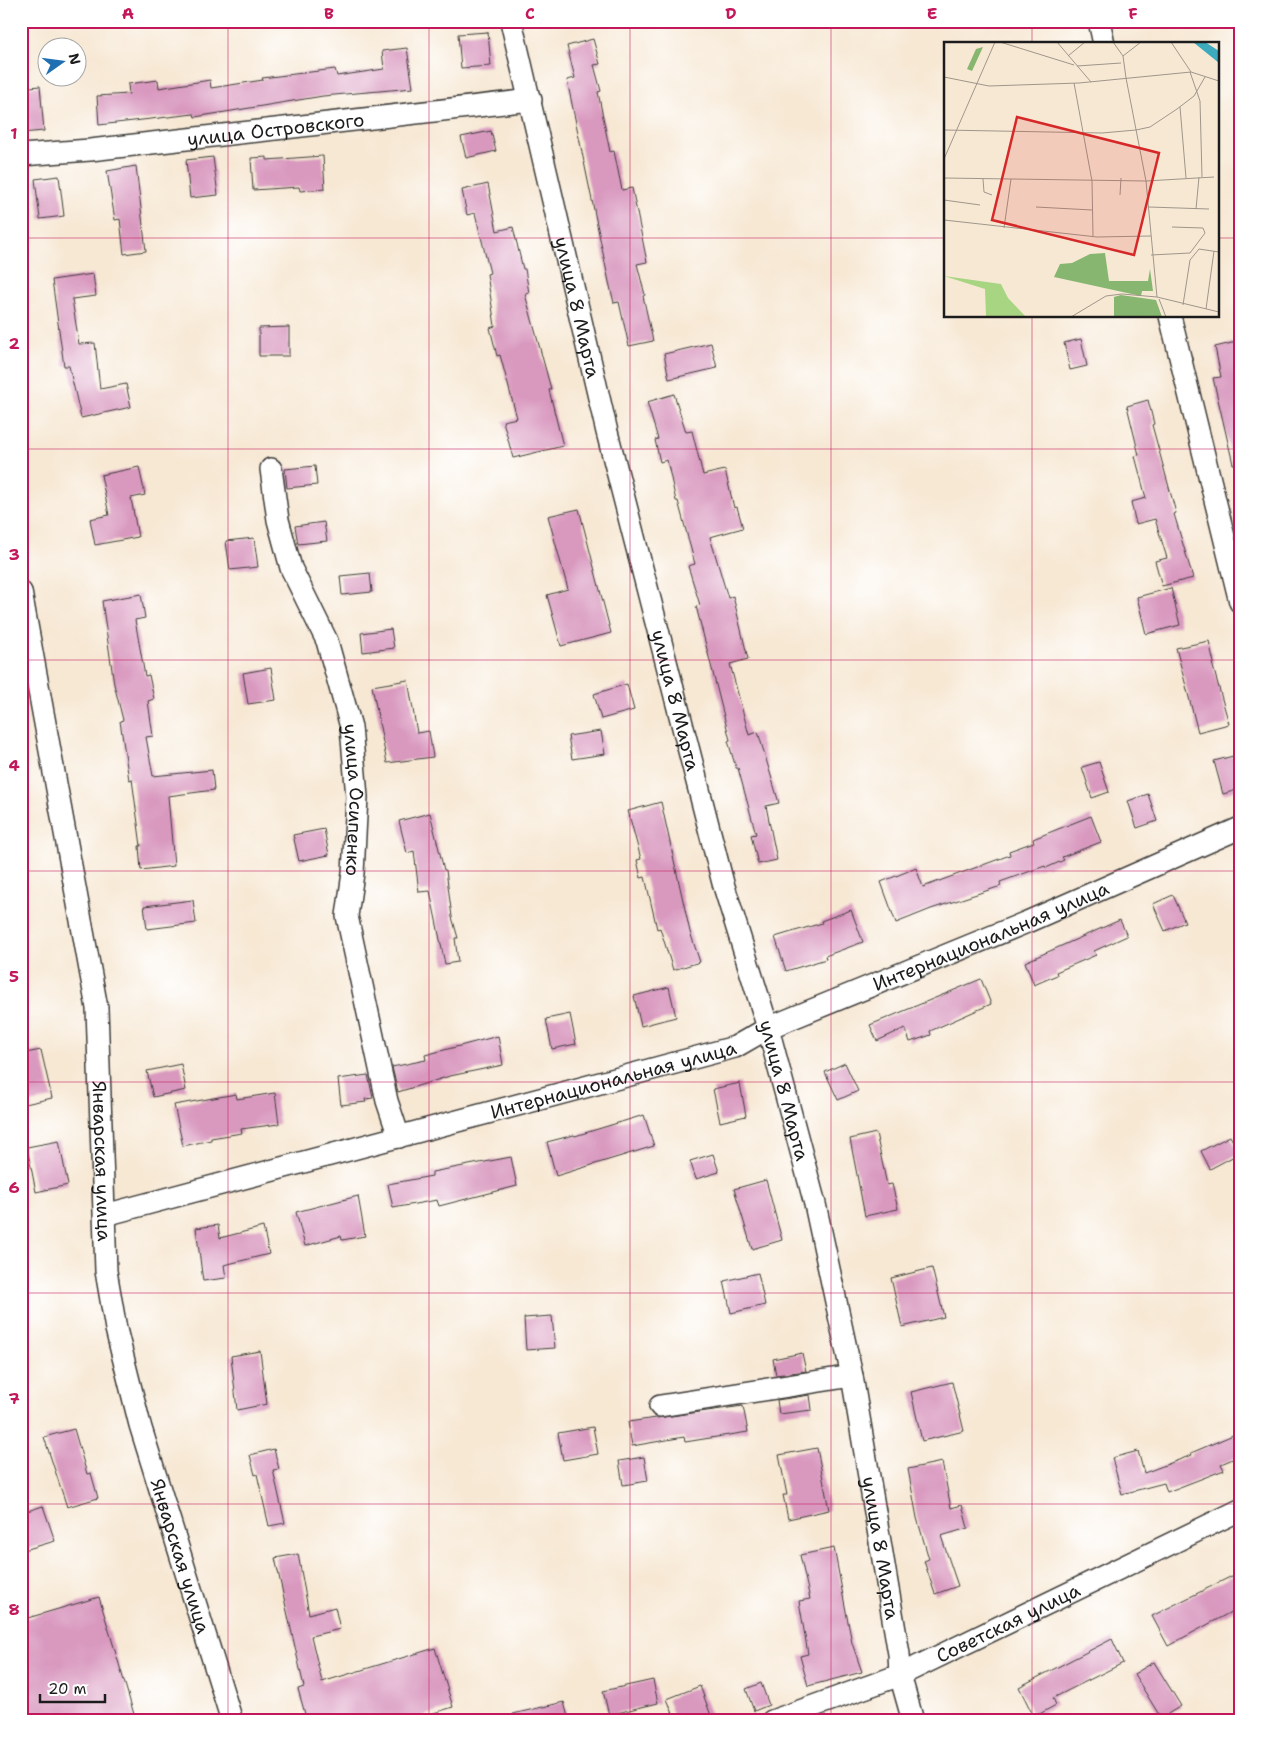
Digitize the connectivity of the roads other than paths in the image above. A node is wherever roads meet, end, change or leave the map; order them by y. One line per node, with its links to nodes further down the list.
1 (511, 21): 4 (street, улица 8 Марта)
2 (1098, 21): 3 (street)
3 (1103, 42)
4 (531, 100): 5 (street, улица Островского); 11 (street, улица 8 Марта)
5 (21, 155)
6 (1170, 318): 9 (street)
7 (271, 469): 12 (street, улица Осипенко)
8 (21, 592): 13 (street, Январская улица)
9 (1240, 602)
10 (1240, 828): 11 (street, Интернациональная улица)
11 (768, 1028): 12 (street, Интернациональная улица); 14 (street, улица 8 Марта)
12 (399, 1137): 13 (street, Интернациональная улица)
13 (105, 1215): 18 (street, Январская улица)
14 (852, 1376): 15 (street); 17 (street, улица 8 Марта)
15 (660, 1406)
16 (1240, 1510): 17 (street, Советская улица)
17 (900, 1675): 19 (street, Советская улица); 20 (street, улица 8 Марта)
18 (232, 1721)
19 (772, 1721)
20 (912, 1721)

